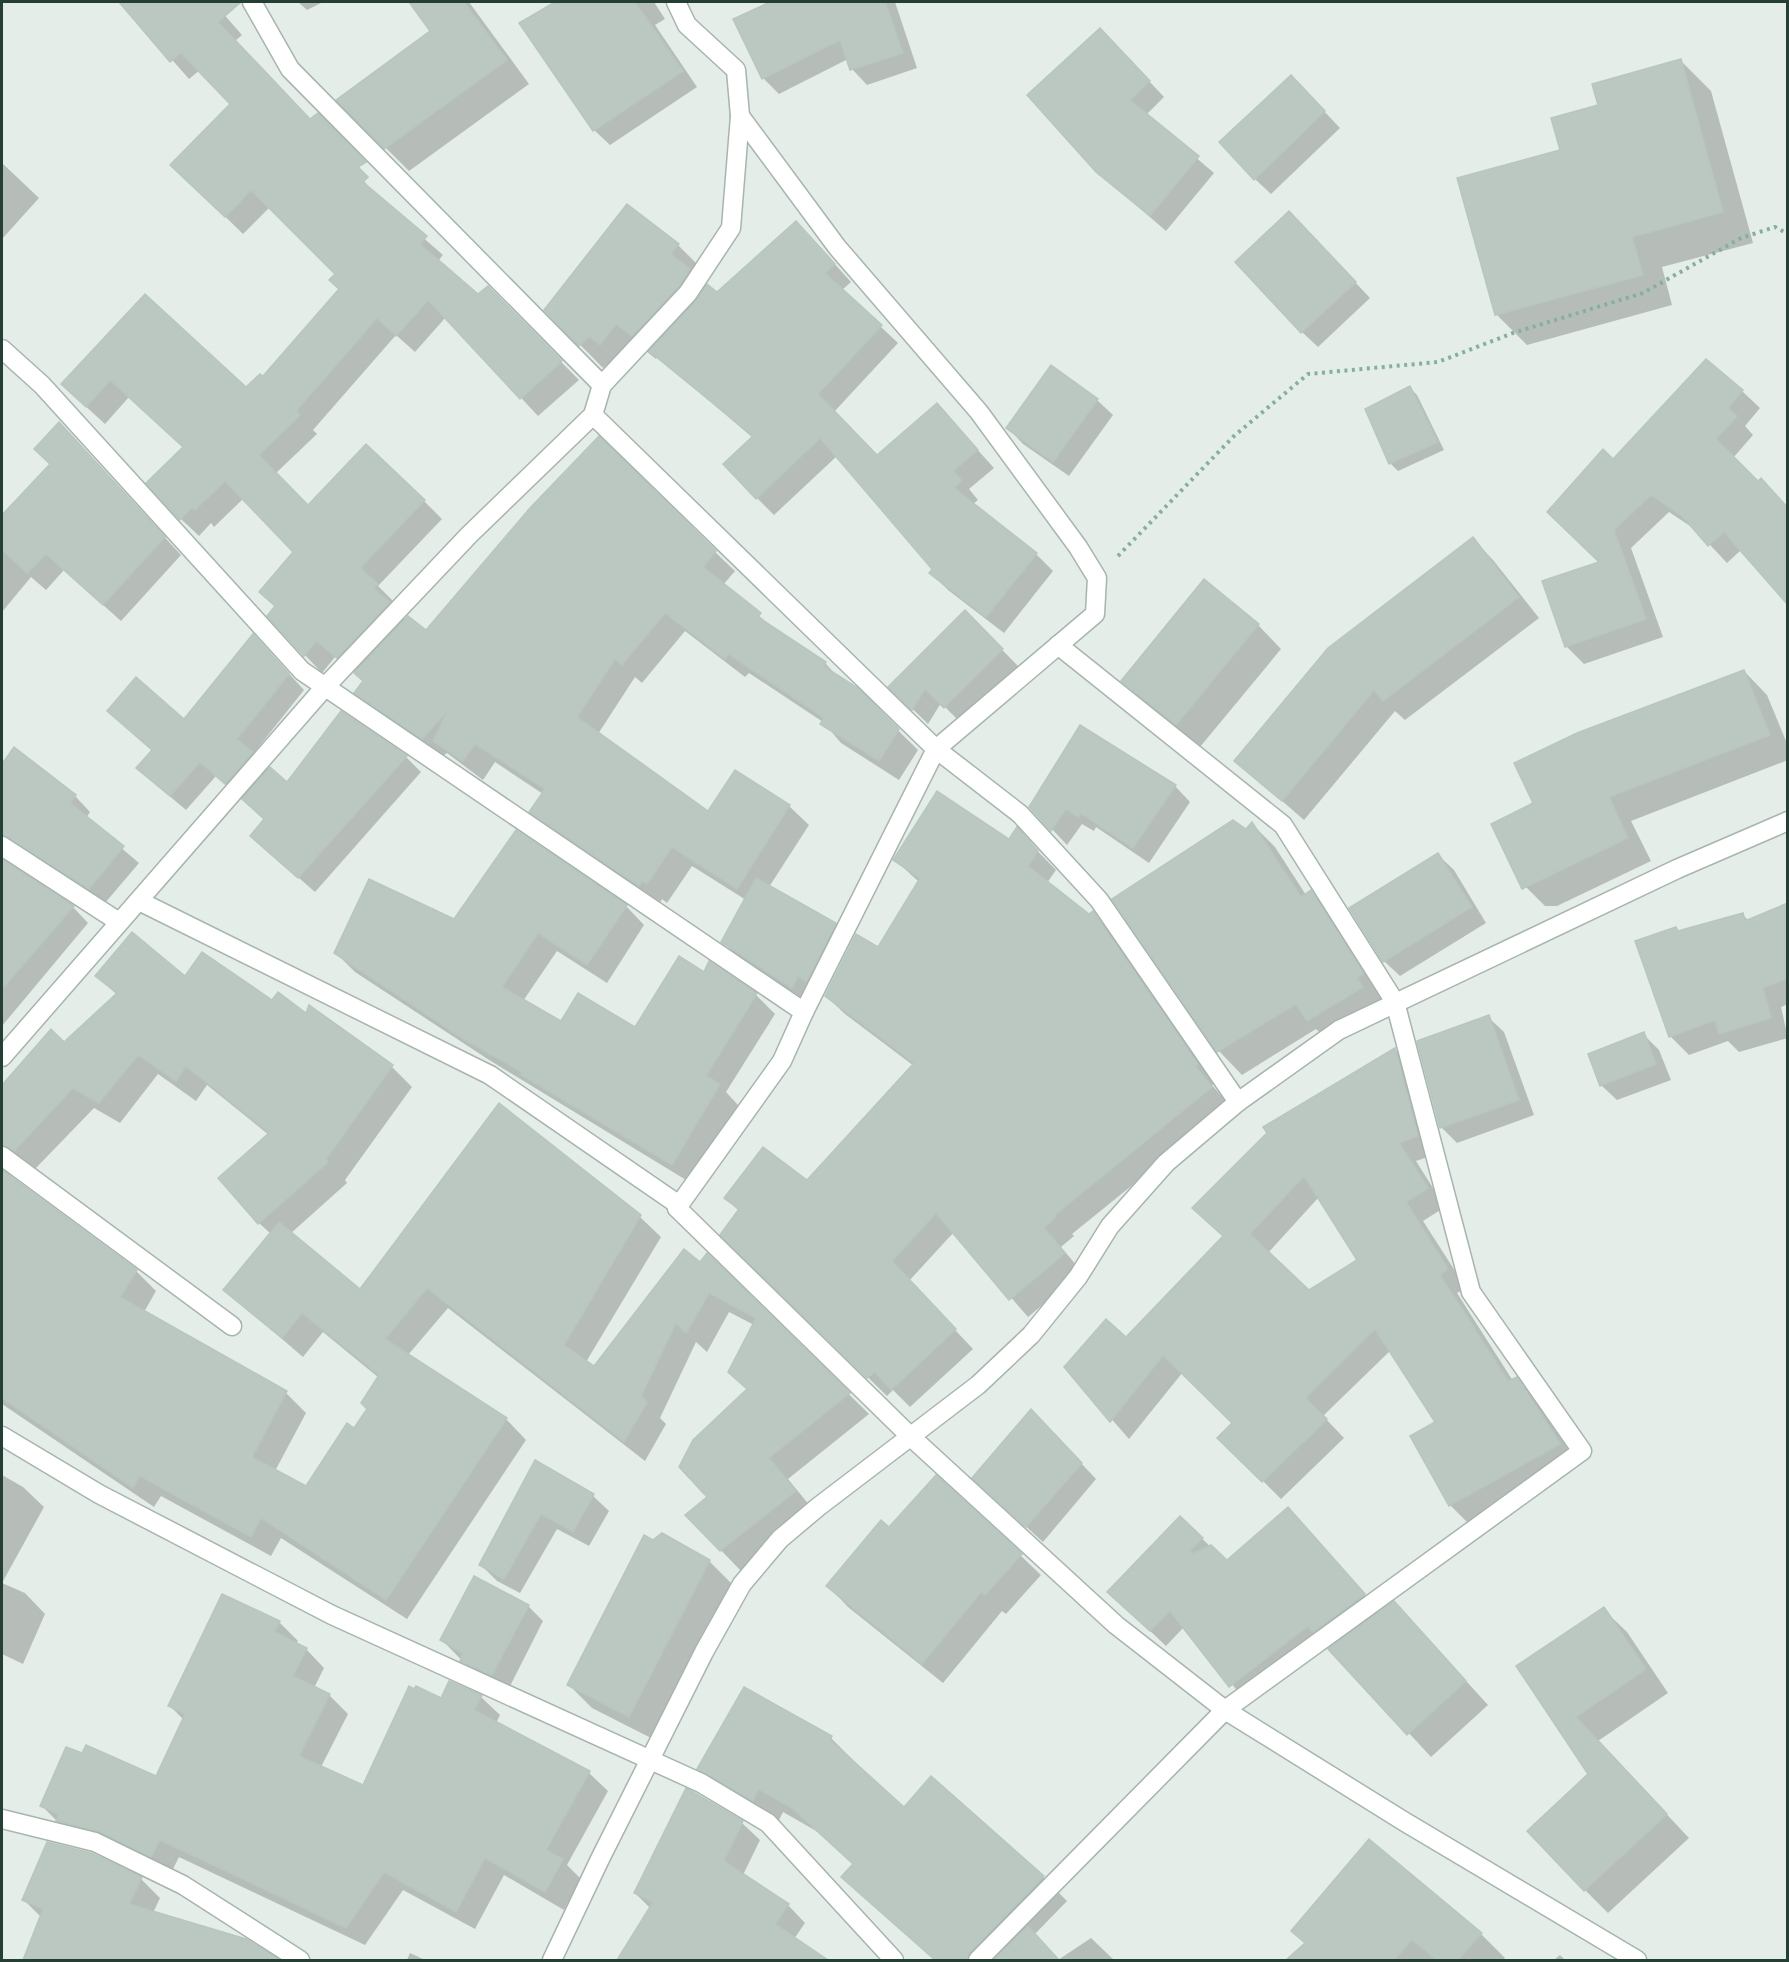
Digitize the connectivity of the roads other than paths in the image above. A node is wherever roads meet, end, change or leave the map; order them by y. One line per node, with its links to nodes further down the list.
1 (252, 2): 5 (street)
2 (676, 2): 3 (street)
3 (741, 116): 5 (street); 7 (street)
4 (2, 349): 8 (street)
5 (602, 385): 6 (street)
6 (593, 415): 8 (street); 9 (street)
7 (1058, 645): 9 (street); 14 (street)
8 (324, 688): 12 (street); 15 (street)
9 (936, 749): 15 (street); 17 (street)
10 (1788, 820): 14 (street)
11 (2, 846): 13 (street)
12 (139, 902): 13 (street); 19 (street)
13 (119, 922): 16 (street)
14 (1395, 1002): 17 (street); 23 (street)
15 (804, 1012): 19 (street)
16 (2, 1057)
17 (1238, 1102): 22 (street)
18 (2, 1156): 20 (street)
19 (677, 1208): 22 (street)
20 (232, 1326)
21 (2, 1436): 24 (street)
22 (910, 1436): 23 (street); 24 (street)
23 (1225, 1710): 29 (street); 30 (street)
24 (649, 1761): 27 (street); 28 (street)
25 (2, 1819): 26 (street)
26 (300, 1960)
27 (552, 1960)
28 (894, 1960)
29 (978, 1960)
30 (1637, 1960)

